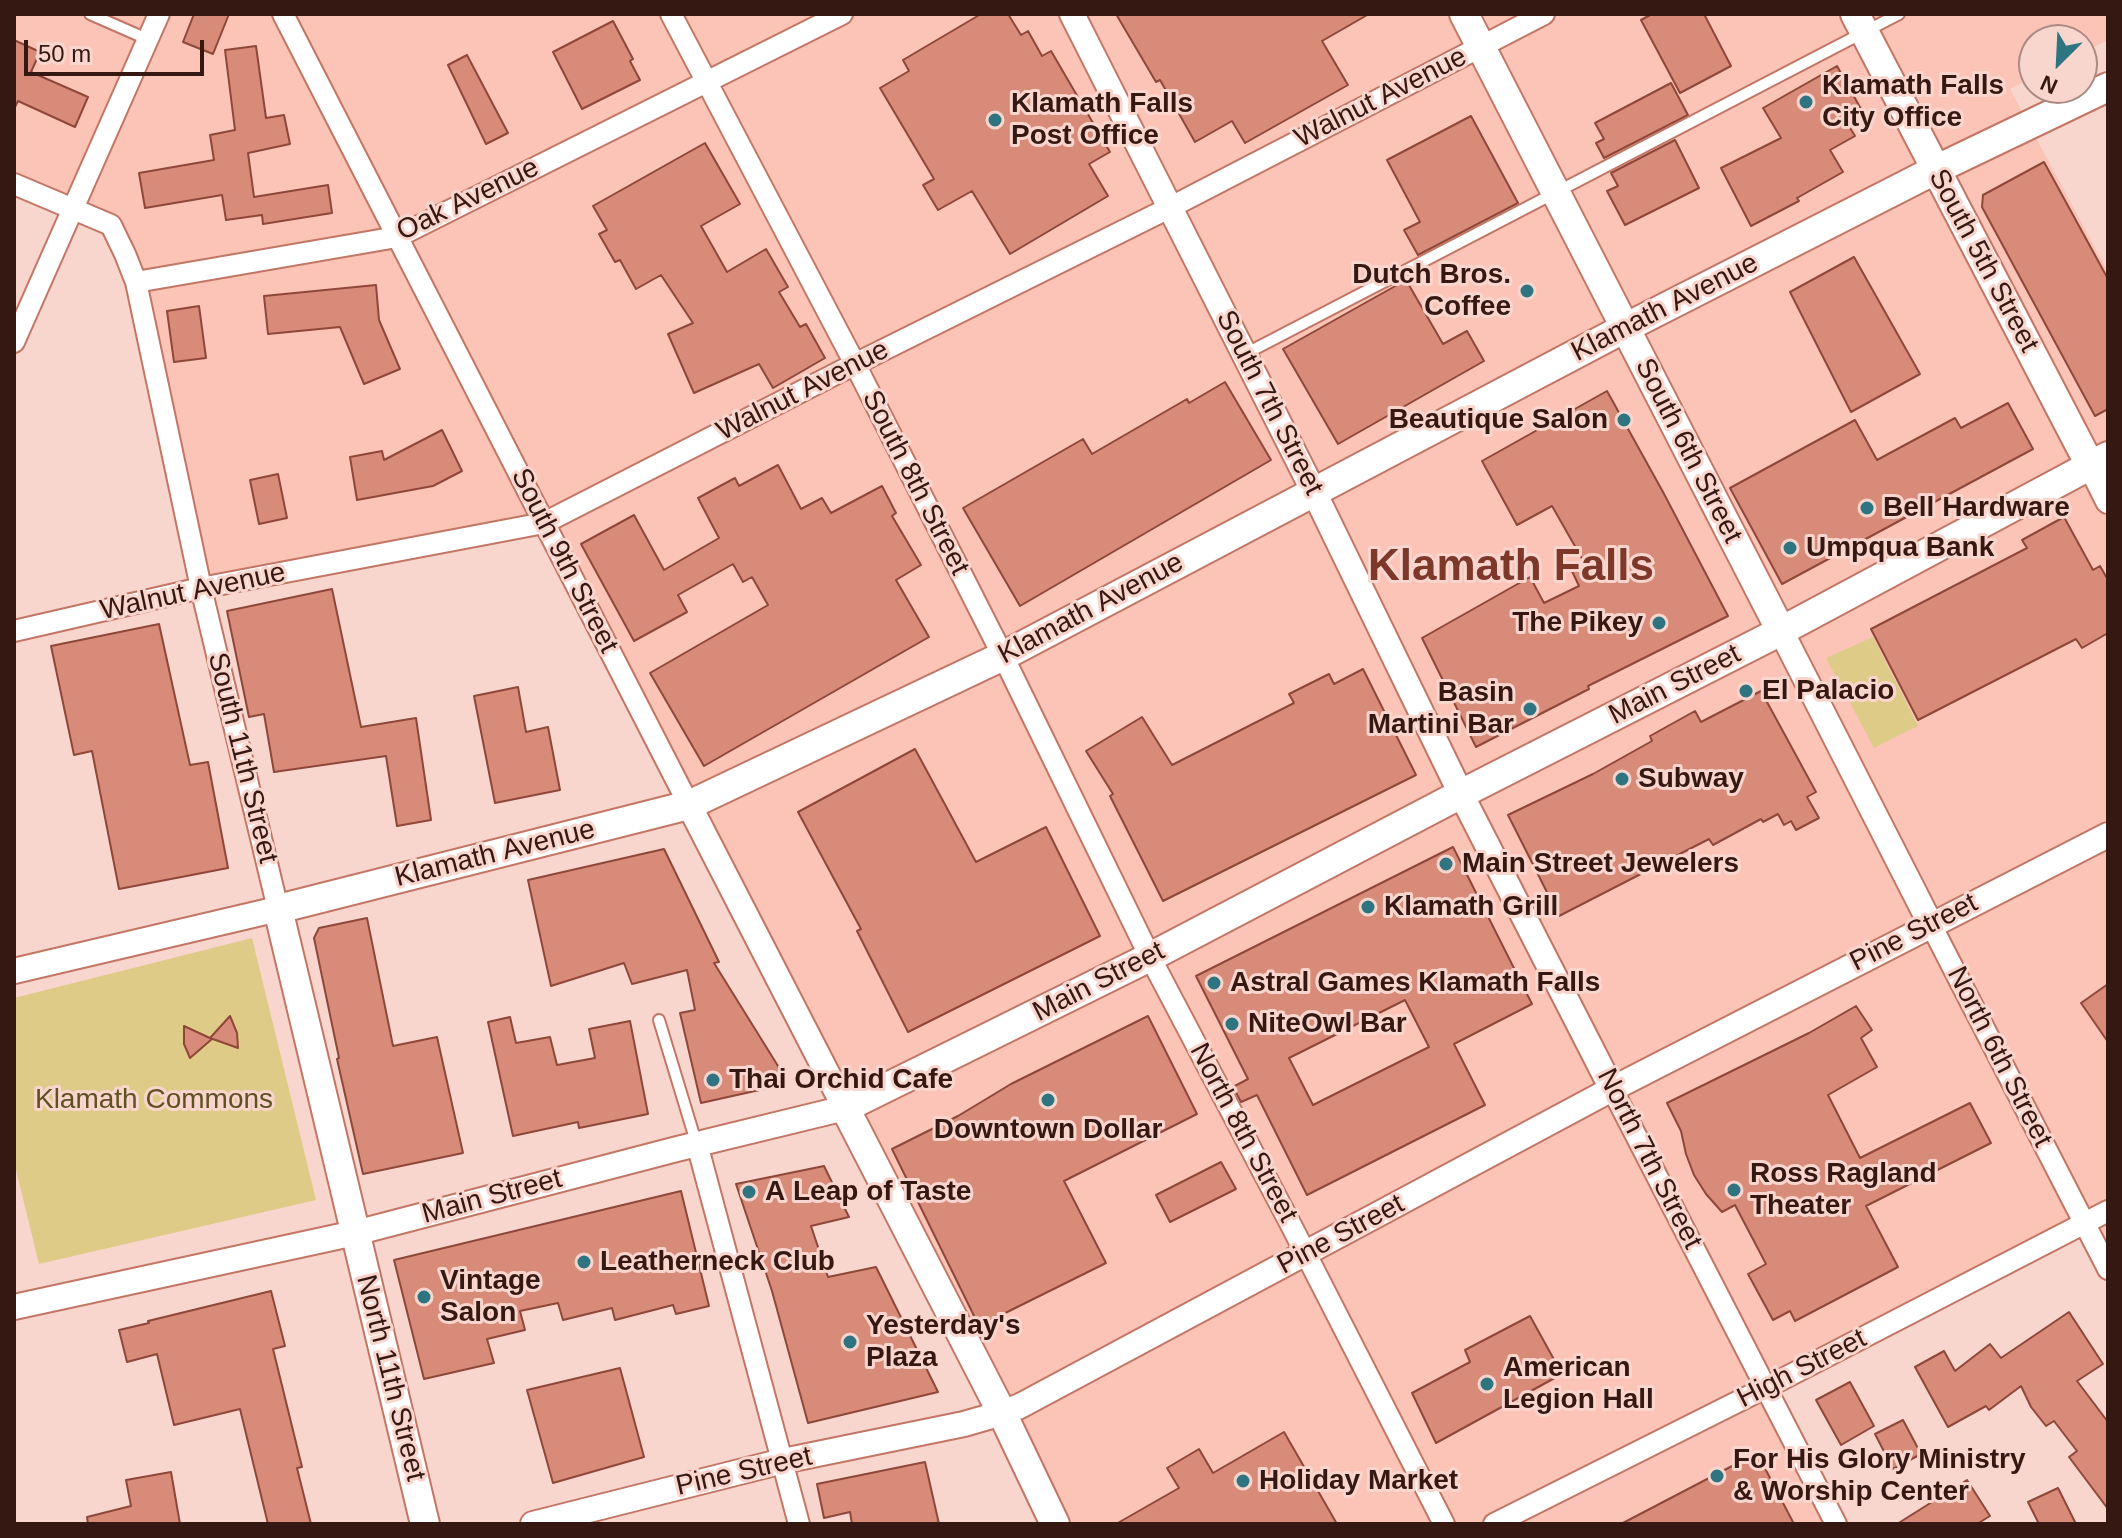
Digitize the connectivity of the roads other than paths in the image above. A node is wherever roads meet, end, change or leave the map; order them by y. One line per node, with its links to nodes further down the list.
1 (90, 14): 11 (lane)
2 (159, 14): 11 (street)
3 (283, 14): 20 (street, South 9th Street)
4 (671, 14): 13 (street, South 8th Street)
5 (842, 14): 13 (street, Oak Avenue)
6 (1072, 14): 18 (street, South 7th Street)
7 (1464, 14): 12 (main road, South 6th Street)
8 (1544, 14): 12 (street, Walnut Avenue)
9 (1899, 14): 10 (lane)
10 (1860, 23): 15 (main road, South 5th Street); 17 (lane)
11 (147, 39): 19 (street)
12 (1480, 47): 17 (main road, South 6th Street); 18 (street, Walnut Avenue)
13 (706, 83): 20 (street, Oak Avenue); 25 (street, South 8th Street)
14 (2108, 87): 15 (main road, Klamath Avenue)
15 (1935, 170): 22 (main road, Klamath Avenue); 26 (main road, South 5th Street)
16 (14, 184): 19 (street)
17 (1555, 193): 22 (main road, South 6th Street); 24 (lane)
18 (1171, 207): 24 (street, South 7th Street); 25 (street, Walnut Avenue)
19 (74, 208): 21 (street); 23 (street)
20 (397, 237): 21 (street, Oak Avenue); 29 (street, South 9th Street)
21 (136, 282): 30 (street, South 11th Street)
22 (1625, 328): 27 (main road, Klamath Avenue); 32 (main road, South 6th Street)
23 (14, 342)
24 (1245, 354): 27 (street, South 7th Street)
25 (855, 364): 29 (street, Walnut Avenue); 33 (street, South 8th Street)
26 (2099, 460): 28 (street); 32 (main road, Main Street)
27 (1314, 492): 33 (main road, Klamath Avenue); 34 (street, South 7th Street)
28 (2108, 501)
29 (544, 523): 30 (street, Walnut Avenue); 35 (street, South 9th Street)
30 (201, 588): 31 (street, Walnut Avenue); 37 (street, South 11th Street)
31 (14, 631)
32 (1781, 631): 34 (main road, Main Street); 38 (street, North 6th Street)
33 (1003, 656): 35 (main road, Klamath Avenue); 39 (street, South 8th Street)
34 (1461, 794): 39 (main road, Main Street); 42 (street, North 7th Street)
35 (689, 805): 37 (main road, Klamath Avenue); 43 (street, South 9th Street)
36 (2108, 835): 38 (street, Pine Street)
37 (278, 909): 40 (street, Klamath Avenue); 47 (main road, South 11th Street)
38 (1931, 925): 42 (street, Pine Street); 46 (street, North 6th Street)
39 (1150, 957): 43 (main road, Main Street); 48 (street, North 8th Street)
40 (14, 971)
41 (659, 1020): 44 (lane)
42 (1612, 1089): 48 (street, Pine Street); 51 (street, North 7th Street)
43 (845, 1108): 44 (street, Main Street); 52 (main road)
44 (697, 1144): 47 (street, Main Street); 53 (street)
45 (2108, 1211): 46 (street, High Street)
46 (2085, 1223): 49 (street, North 6th Street); 51 (street, High Street)
47 (355, 1233): 50 (street, Main Street); 54 (main road, North 11th Street)
48 (1306, 1253): 52 (street, Pine Street); 58 (street, North 8th Street)
49 (2108, 1269)
50 (14, 1307)
51 (1766, 1388): 59 (street, High Street); 60 (street, North 7th Street)
52 (1002, 1413): 53 (street, Pine Street); 57 (main road)
53 (783, 1461): 55 (street, Pine Street); 56 (street)
54 (425, 1524)
55 (533, 1524)
56 (799, 1524)
57 (1055, 1524)
58 (1444, 1524)
59 (1494, 1524)
60 (1836, 1524)

